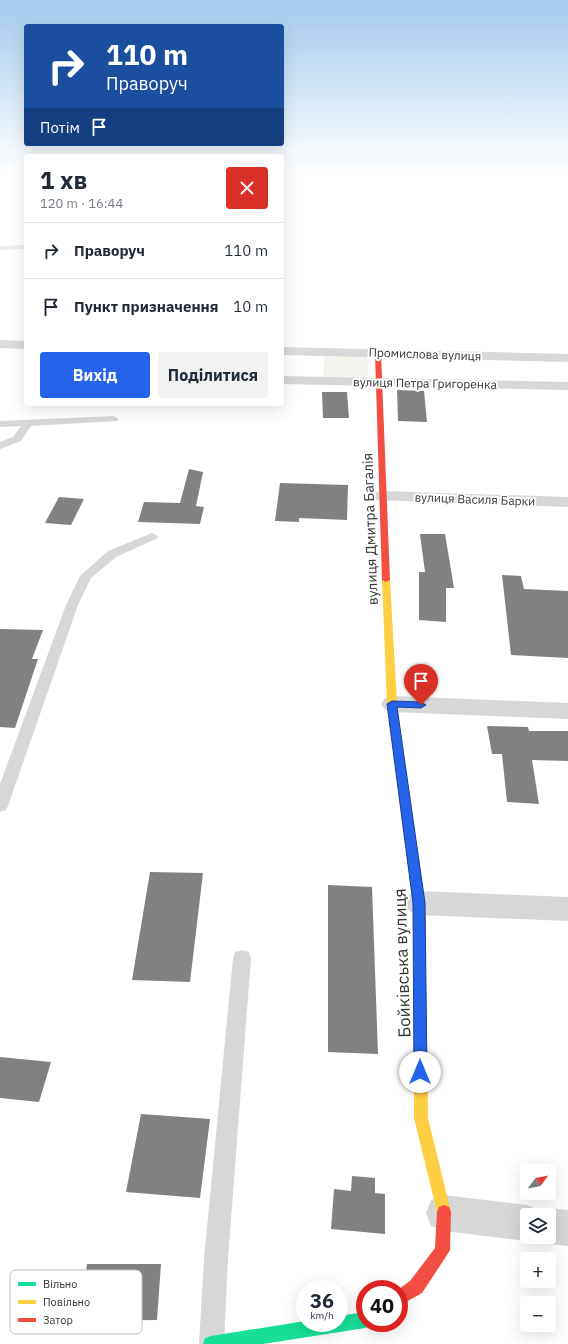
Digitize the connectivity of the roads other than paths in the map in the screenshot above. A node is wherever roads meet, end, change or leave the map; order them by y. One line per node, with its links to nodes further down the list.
1 (24, 247): 2 (lane)
2 (0, 248)
3 (0, 344): 4 (street)
4 (24, 344)
5 (284, 351): 6 (street, Промислова вулиця)
6 (378, 353): 7 (street, Промислова вулиця); 9 (street, вулиця Дмитра Багалія)
7 (568, 358)
8 (284, 380): 9 (street, вулиця Петра Григоренка)
9 (380, 382): 10 (street, вулиця Петра Григоренка); 15 (street, вулиця Дмитра Багалія)
10 (568, 386)
11 (114, 419): 12 (lane)
12 (28, 423): 13 (lane); 14 (lane)
13 (0, 424)
14 (0, 446)
15 (382, 496): 16 (street, вулиця Василя Барки); 18 (street, вулиця Дмитра Багалія)
16 (568, 502)
17 (152, 537): 20 (lane)
18 (392, 704): 19 (street); 21 (street, Бойківська вулиця)
19 (568, 711)
20 (0, 806)
21 (419, 903): 22 (street); 24 (street, Бойківська вулиця)
22 (568, 909)
23 (242, 958): 30 (lane)
24 (444, 1213): 25 (street); 28 (street, Бойківська вулиця)
25 (520, 1222)
26 (556, 1227): 27 (street)
27 (568, 1228)
28 (408, 1292)
29 (356, 1321): 30 (street)
30 (211, 1344)

